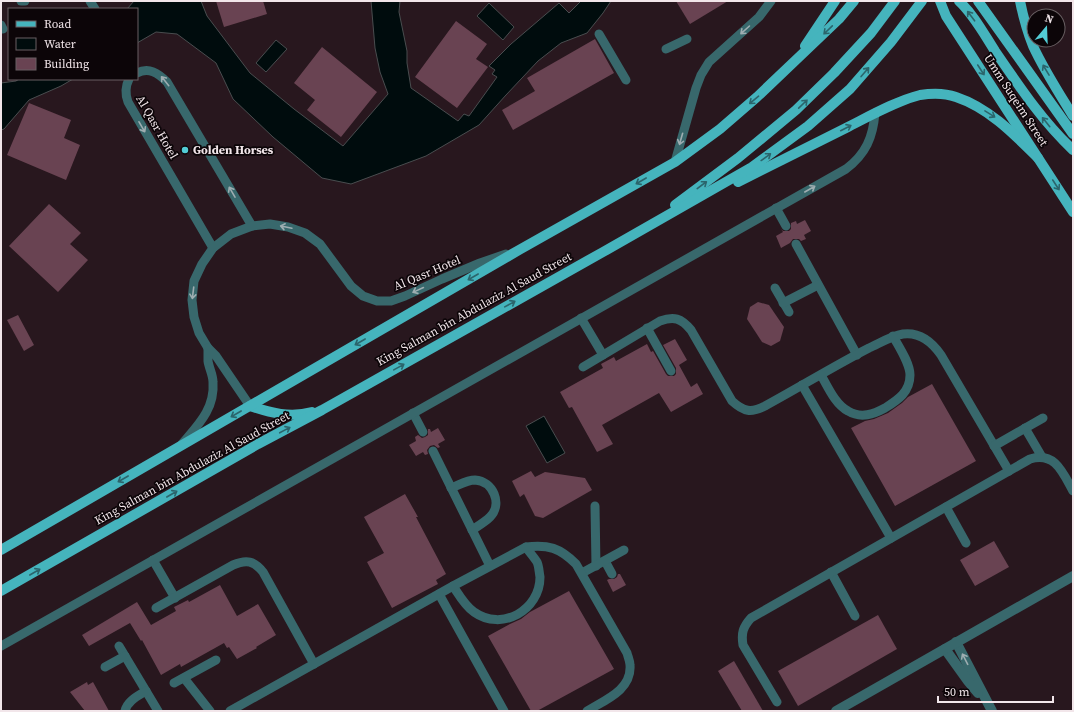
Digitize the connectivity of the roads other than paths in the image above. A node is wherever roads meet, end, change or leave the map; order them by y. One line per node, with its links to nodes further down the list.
1 (21, 1): 2 (lane)
2 (26, 1)
3 (771, 1): 26 (lane, one-way to 26)
4 (835, 1): 17 (main road)
5 (854, 1): 13 (main road, King Salman bin Abdulaziz Al Saud Street)
6 (862, 1): 13 (main road)
7 (895, 1): 31 (main road, one-way to 7)
8 (922, 1): 31 (main road, King Salman bin Abdulaziz Al Saud Street, one-way to 8)
9 (940, 1): 25 (main road, Umm Suqeim Street, one-way to 25)
10 (959, 1): 24 (main road, one-way to 10)
11 (978, 1): 23 (main road, Umm Suqeim Street)
12 (1020, 1): 22 (main road, one-way to 12)
13 (839, 19): 17 (main road, King Salman bin Abdulaziz Al Saud Street, one-way to 17)
14 (599, 34): 20 (lane)
15 (687, 39): 16 (lane)
16 (666, 49)
17 (793, 64): 26 (main road, King Salman bin Abdulaziz Al Saud Street, one-way to 26)
18 (138, 72): 29 (lane, one-way to 18)
19 (128, 80): 33 (lane, Al Qasr Hotel, one-way to 33)
20 (626, 80)
21 (875, 113): 25 (main road, one-way to 25); 27 (lane, one-way to 21); 31 (main road, one-way to 21)
22 (1073, 116)
23 (1073, 134)
24 (1073, 150)
25 (1038, 158): 28 (main road, Umm Suqeim Street, one-way to 28)
26 (675, 162): 34 (main road, King Salman bin Abdulaziz Al Saud Street, one-way to 34)
27 (776, 208): 30 (lane); 39 (lane)
28 (1073, 212)
29 (252, 226): 33 (lane, Al Qasr Hotel); 34 (lane, Al Qasr Hotel, one-way to 29)
30 (786, 226)
31 (636, 234): 50 (main road, King Salman bin Abdulaziz Al Saud Street, one-way to 31)
32 (796, 244): 35 (lane)
33 (213, 248): 42 (lane, Al Qasr Hotel, one-way to 42)
34 (519, 250): 49 (main road, King Salman bin Abdulaziz Al Saud Street, one-way to 49)
35 (818, 285): 37 (lane); 44 (lane)
36 (775, 288): 37 (lane)
37 (783, 303): 38 (lane)
38 (789, 312)
39 (581, 318): 43 (lane); 51 (lane)
40 (647, 328): 43 (lane); 46 (lane); 48 (lane)
41 (893, 336): 44 (lane); 47 (lane); 56 (lane)
42 (208, 348): 49 (lane, Al Qasr Hotel); 55 (lane, Al Qasr Hotel)
43 (603, 355): 45 (lane)
44 (857, 355): 47 (lane)
45 (582, 367)
46 (671, 371)
47 (821, 375): 48 (lane)
48 (802, 385): 65 (lane)
49 (250, 406): 50 (main road); 55 (main road, King Salman bin Abdulaziz Al Saud Street, one-way to 55)
50 (322, 410): 79 (main road, King Salman bin Abdulaziz Al Saud Street, one-way to 50)
51 (413, 413): 54 (lane); 70 (lane)
52 (1043, 418): 53 (lane)
53 (1025, 428): 56 (lane); 58 (lane)
54 (423, 432)
55 (180, 446): 68 (main road, King Salman bin Abdulaziz Al Saud Street, one-way to 68)
56 (994, 446): 59 (lane)
57 (433, 451): 60 (lane)
58 (1042, 457): 59 (lane); 61 (lane)
59 (1009, 471): 63 (lane)
60 (451, 488): 64 (lane); 64 (lane)
61 (1073, 491)
62 (595, 506): 73 (lane)
63 (946, 507): 65 (lane); 66 (lane)
64 (472, 530): 72 (lane)
65 (891, 538): 74 (lane)
66 (966, 543)
67 (526, 547): 72 (lane); 75 (lane); 78 (lane)
68 (1, 550)
69 (624, 550): 71 (lane)
70 (153, 560): 81 (lane); 85 (lane)
71 (605, 561): 73 (lane); 76 (lane)
72 (490, 566): 78 (lane)
73 (596, 566): 75 (lane)
74 (832, 572): 83 (lane); 96 (lane)
75 (582, 573): 102 (lane)
76 (612, 574)
77 (1073, 576): 84 (street)
78 (453, 586): 80 (lane)
79 (1, 591)
80 (439, 594): 90 (lane); 101 (lane)
81 (175, 598): 82 (lane); 90 (lane)
82 (156, 608)
83 (855, 616)
84 (956, 642): 87 (street); 95 (street, one-way to 84)
85 (1, 646)
86 (119, 646): 88 (lane)
87 (945, 649): 95 (street); 103 (street)
88 (125, 656): 91 (lane); 94 (lane)
89 (216, 660): 92 (lane)
90 (314, 664): 100 (lane)
91 (105, 667)
92 (184, 678): 93 (lane); 99 (lane)
93 (174, 683)
94 (146, 690): 97 (lane); 98 (lane)
95 (986, 701): 104 (street)
96 (777, 702)
97 (126, 711)
98 (158, 711)
99 (210, 711)
100 (230, 711)
101 (504, 711)
102 (587, 711)
103 (836, 711)
104 (992, 711)

